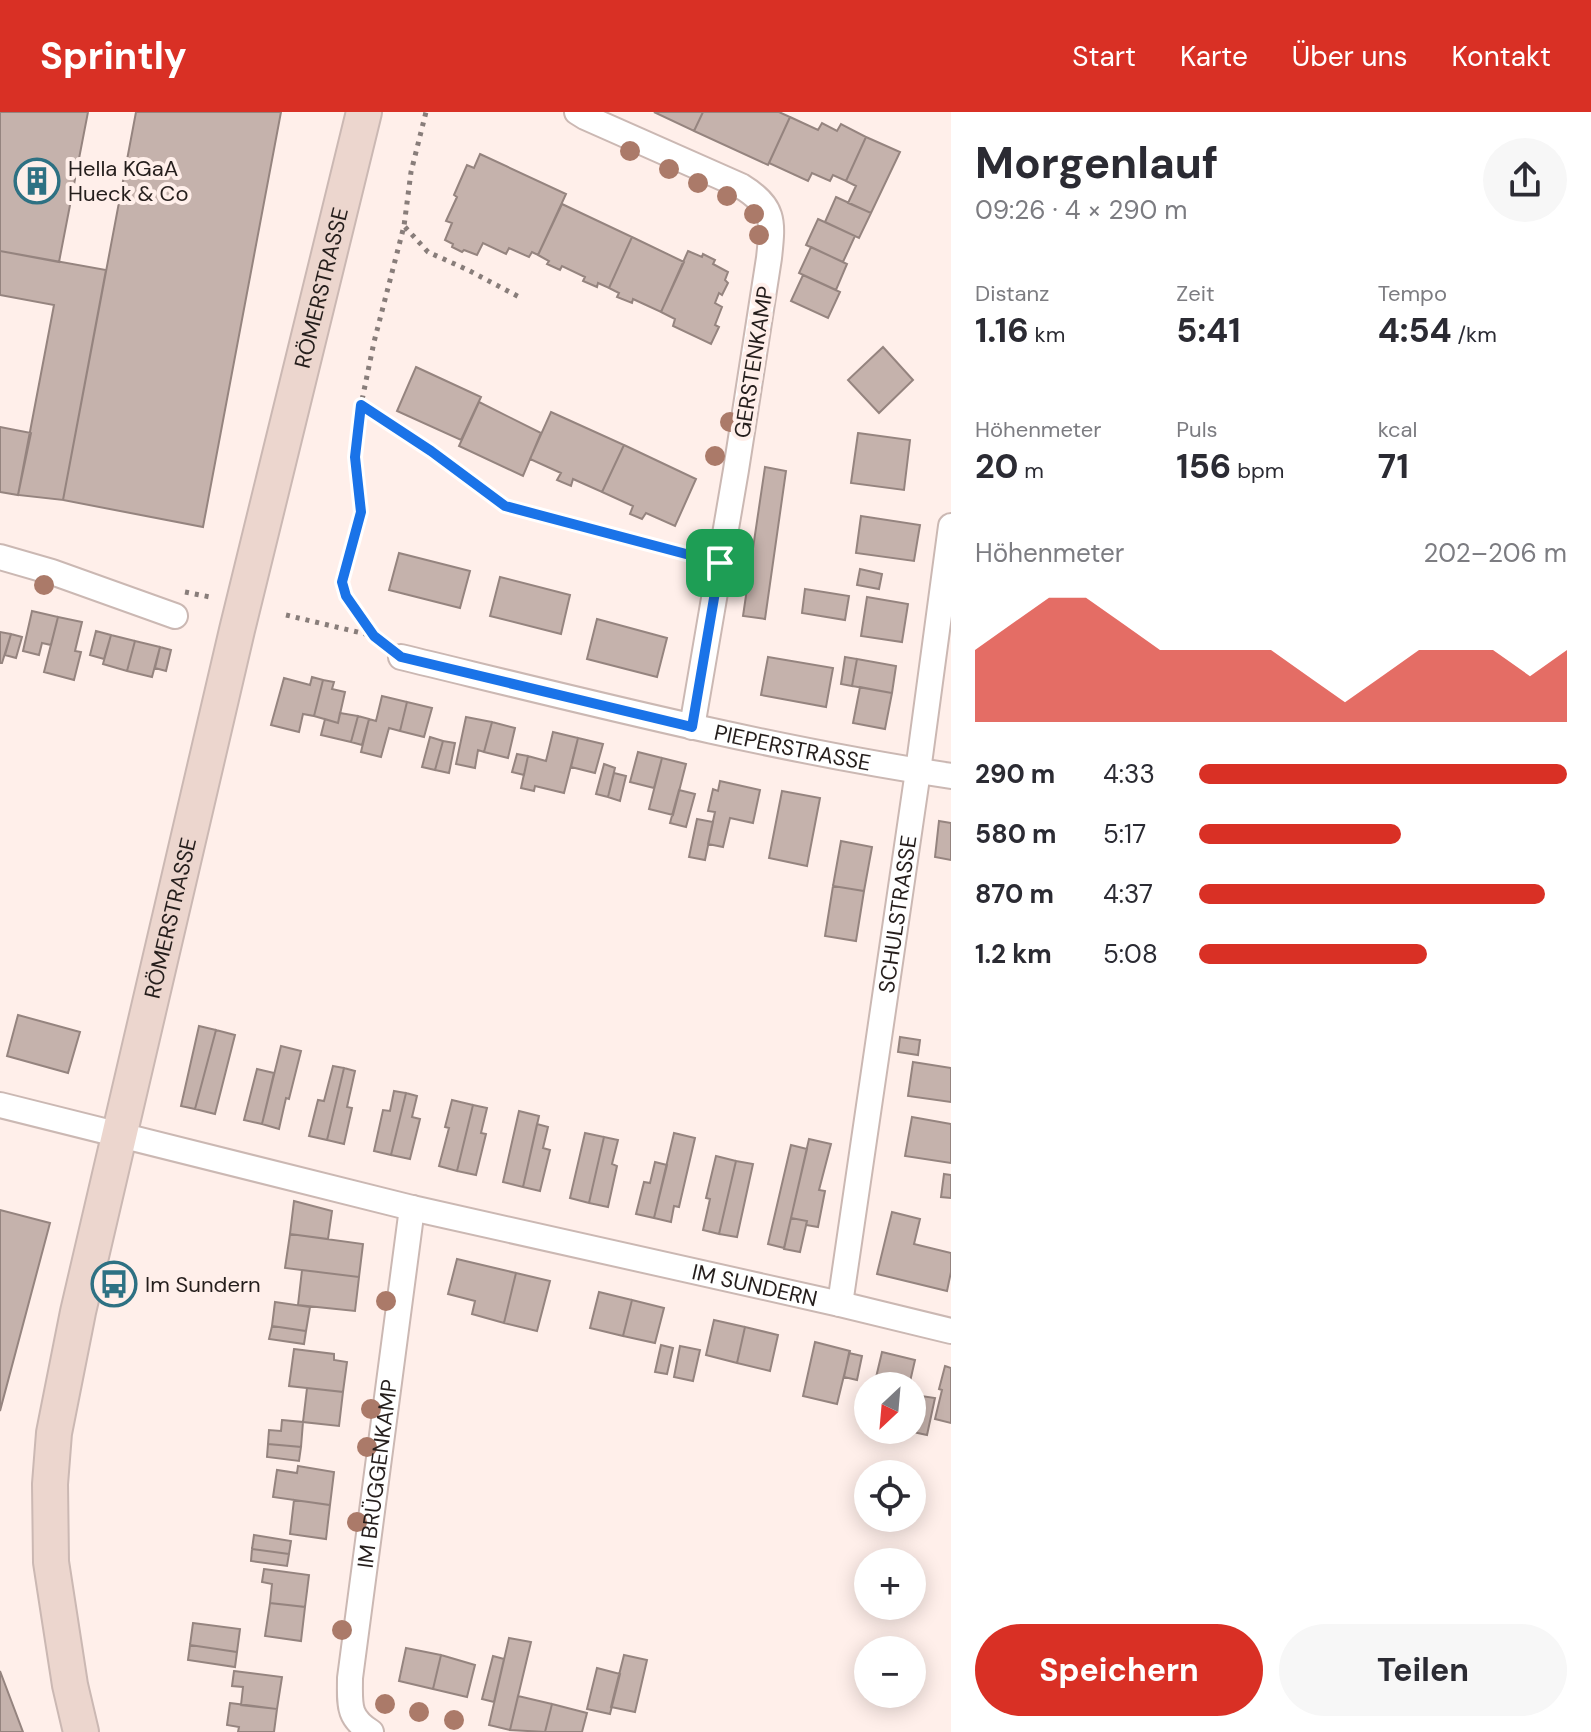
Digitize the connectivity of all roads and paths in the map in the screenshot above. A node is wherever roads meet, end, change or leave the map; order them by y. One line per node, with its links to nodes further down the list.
1 (364, 112): 18 (main road, RÖMERSTRASSE)
2 (426, 112): 4 (path)
3 (577, 112): 9 (street, GERSTENKAMP)
4 (404, 226): 5 (path); 6 (path)
5 (523, 299)
6 (361, 405): 9 (path); 12 (path)
7 (951, 526): 15 (street, SCHULSTRASSE)
8 (0, 557): 11 (street)
9 (720, 563): 14 (street, GERSTENKAMP)
10 (286, 615): 12 (path)
11 (175, 616)
12 (374, 636): 13 (path)
13 (401, 657): 14 (street, PIEPERSTRASSE)
14 (692, 727): 15 (street, PIEPERSTRASSE)
15 (918, 771): 16 (street, PIEPERSTRASSE); 20 (street, SCHULSTRASSE)
16 (951, 776)
17 (0, 1105): 18 (street, IM SUNDERN)
18 (120, 1134): 19 (street, IM SUNDERN); 22 (main road, RÖMERSTRASSE)
19 (412, 1208): 20 (street, IM SUNDERN); 23 (street, IM BRÜGGENKAMP)
20 (840, 1304): 21 (street, IM SUNDERN)
21 (951, 1331)
22 (81, 1732)
23 (371, 1732)

